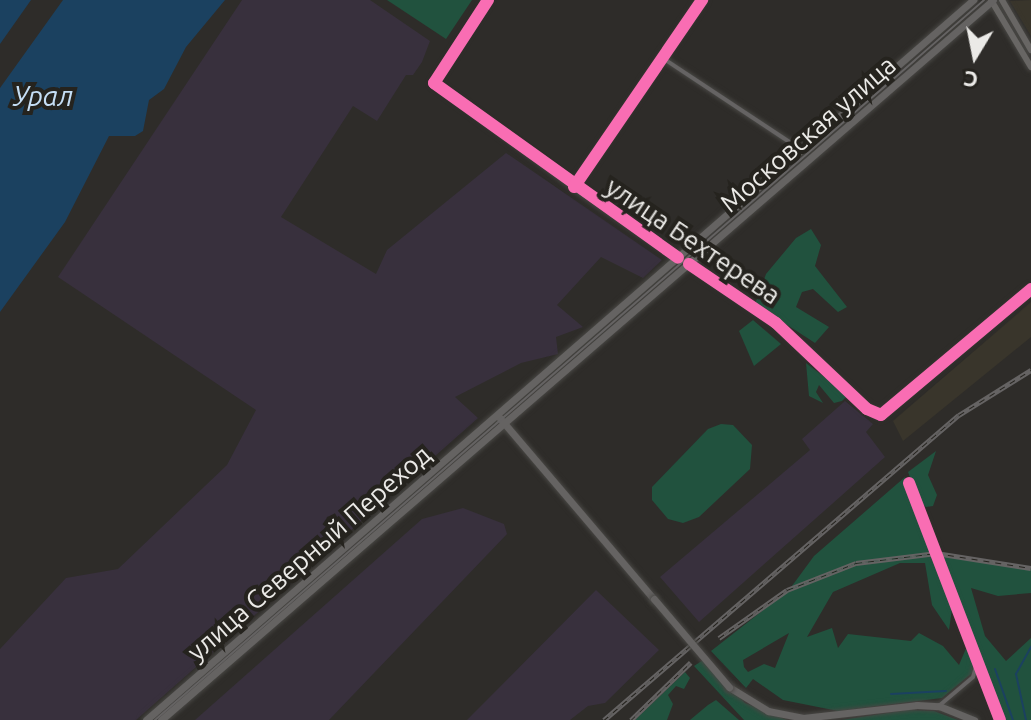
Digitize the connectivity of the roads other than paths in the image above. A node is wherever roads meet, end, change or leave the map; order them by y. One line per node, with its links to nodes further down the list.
1 (488, 0): 10 (street, улица Бехтерева)
2 (702, 0): 7 (street)
3 (973, 0): 9 (main road, Московская улица)
4 (992, 0): 8 (street); 12 (main road, Московская улица)
5 (1002, 0): 6 (street)
6 (1031, 50)
7 (661, 56): 9 (street); 10 (street)
8 (1031, 67)
9 (802, 150): 11 (main road, Московская улица)
10 (574, 187): 11 (street, улица Бехтерева)
11 (678, 258): 12 (main road, улица Бехтерева); 14 (main road, Московская улица)
12 (689, 264): 13 (street, улица Бехтерева); 15 (main road, Московская улица)
13 (1031, 289)
14 (498, 416): 15 (main road); 19 (main road, улица Северный Переход)
15 (505, 424): 18 (main road, bridge); 20 (main road, улица Северный Переход)
16 (909, 483): 17 (street)
17 (977, 660): 18 (street); 22 (street)
18 (939, 706): 21 (main road)
19 (146, 720)
20 (161, 720)
21 (974, 720)
22 (1000, 720)

